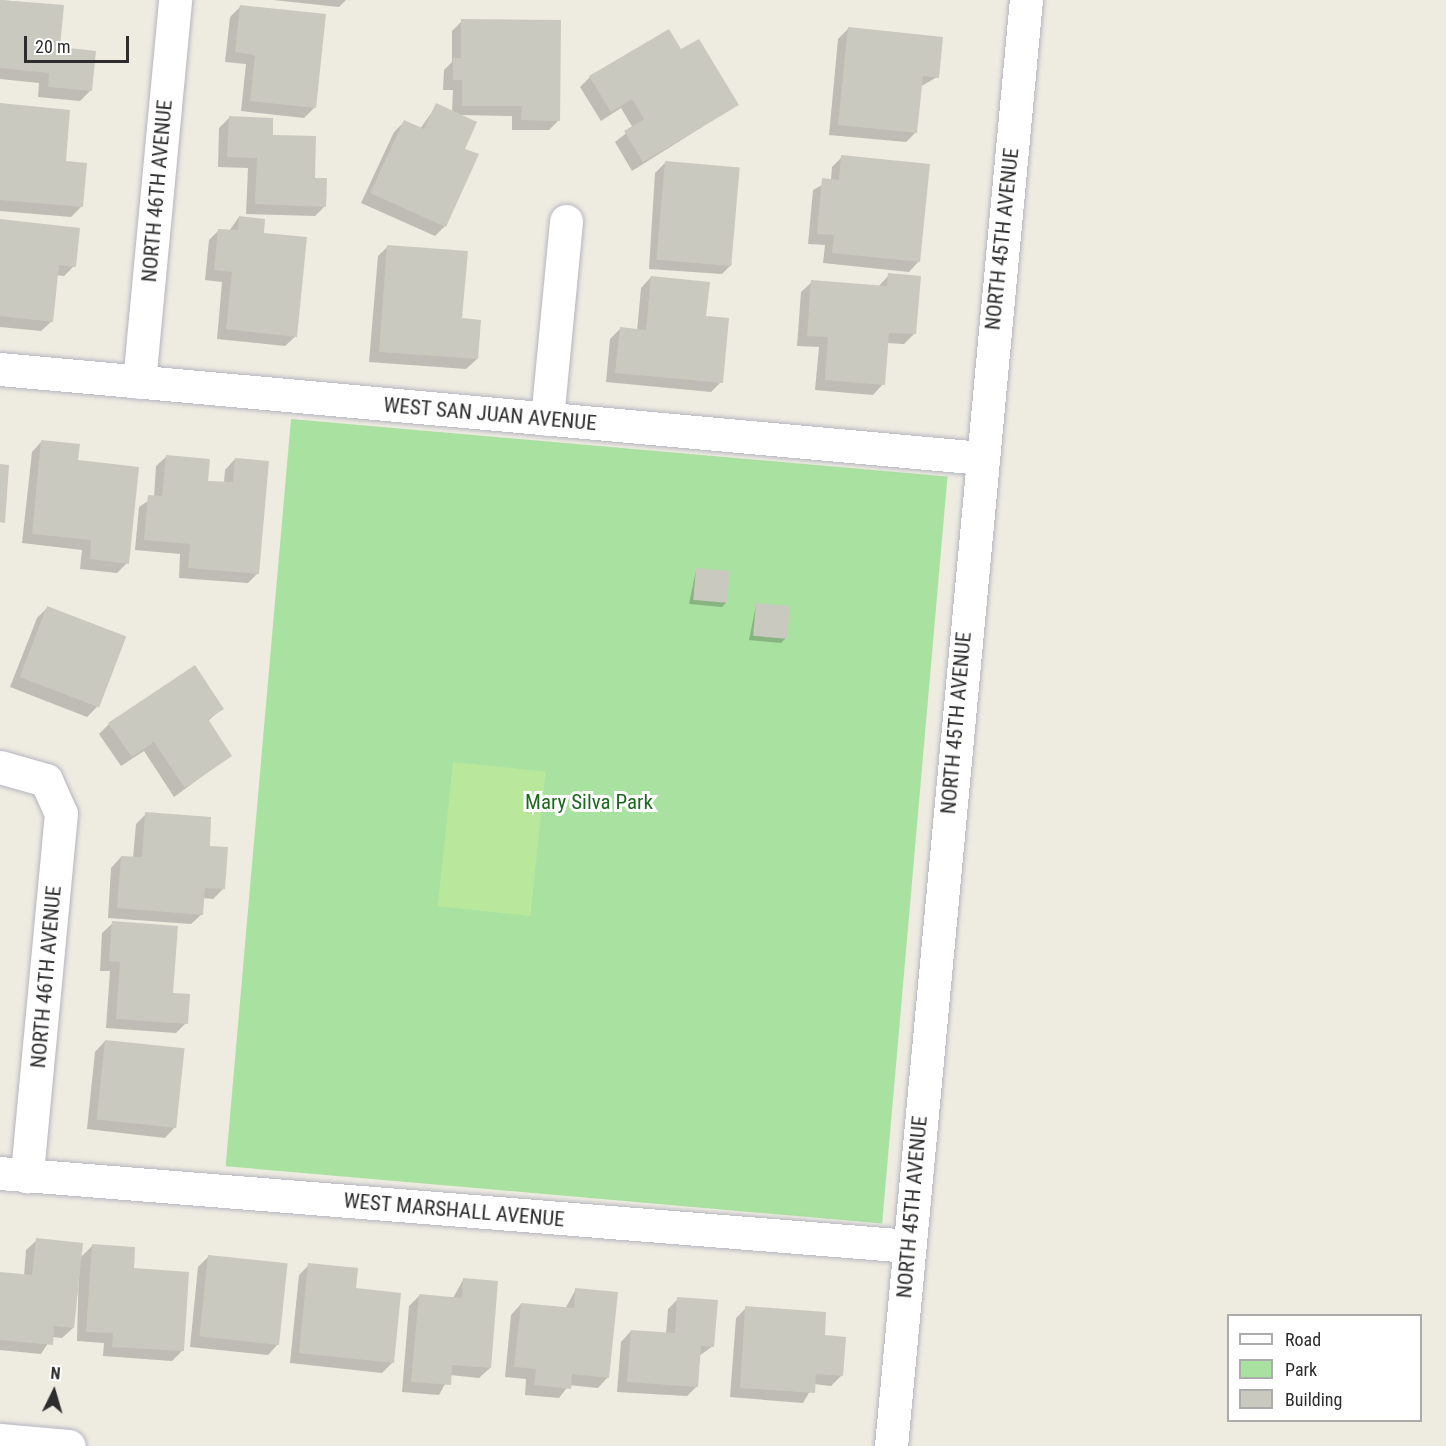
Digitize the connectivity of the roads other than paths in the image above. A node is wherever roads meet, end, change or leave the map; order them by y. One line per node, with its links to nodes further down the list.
1 (175, 0): 5 (street, NORTH 46TH AVENUE)
2 (1026, 0): 7 (street, NORTH 45TH AVENUE)
3 (566, 221): 6 (street)
4 (0, 369): 5 (street, WEST SAN JUAN AVENUE)
5 (139, 382): 6 (street, WEST SAN JUAN AVENUE)
6 (547, 419): 7 (street, WEST SAN JUAN AVENUE)
7 (981, 458): 10 (street, NORTH 45TH AVENUE)
8 (0, 767): 9 (street, NORTH 46TH AVENUE)
9 (14, 1175): 10 (street, WEST MARSHALL AVENUE)
10 (909, 1246): 13 (street, NORTH 45TH AVENUE)
11 (0, 1440): 12 (street)
12 (69, 1446)
13 (891, 1446)

